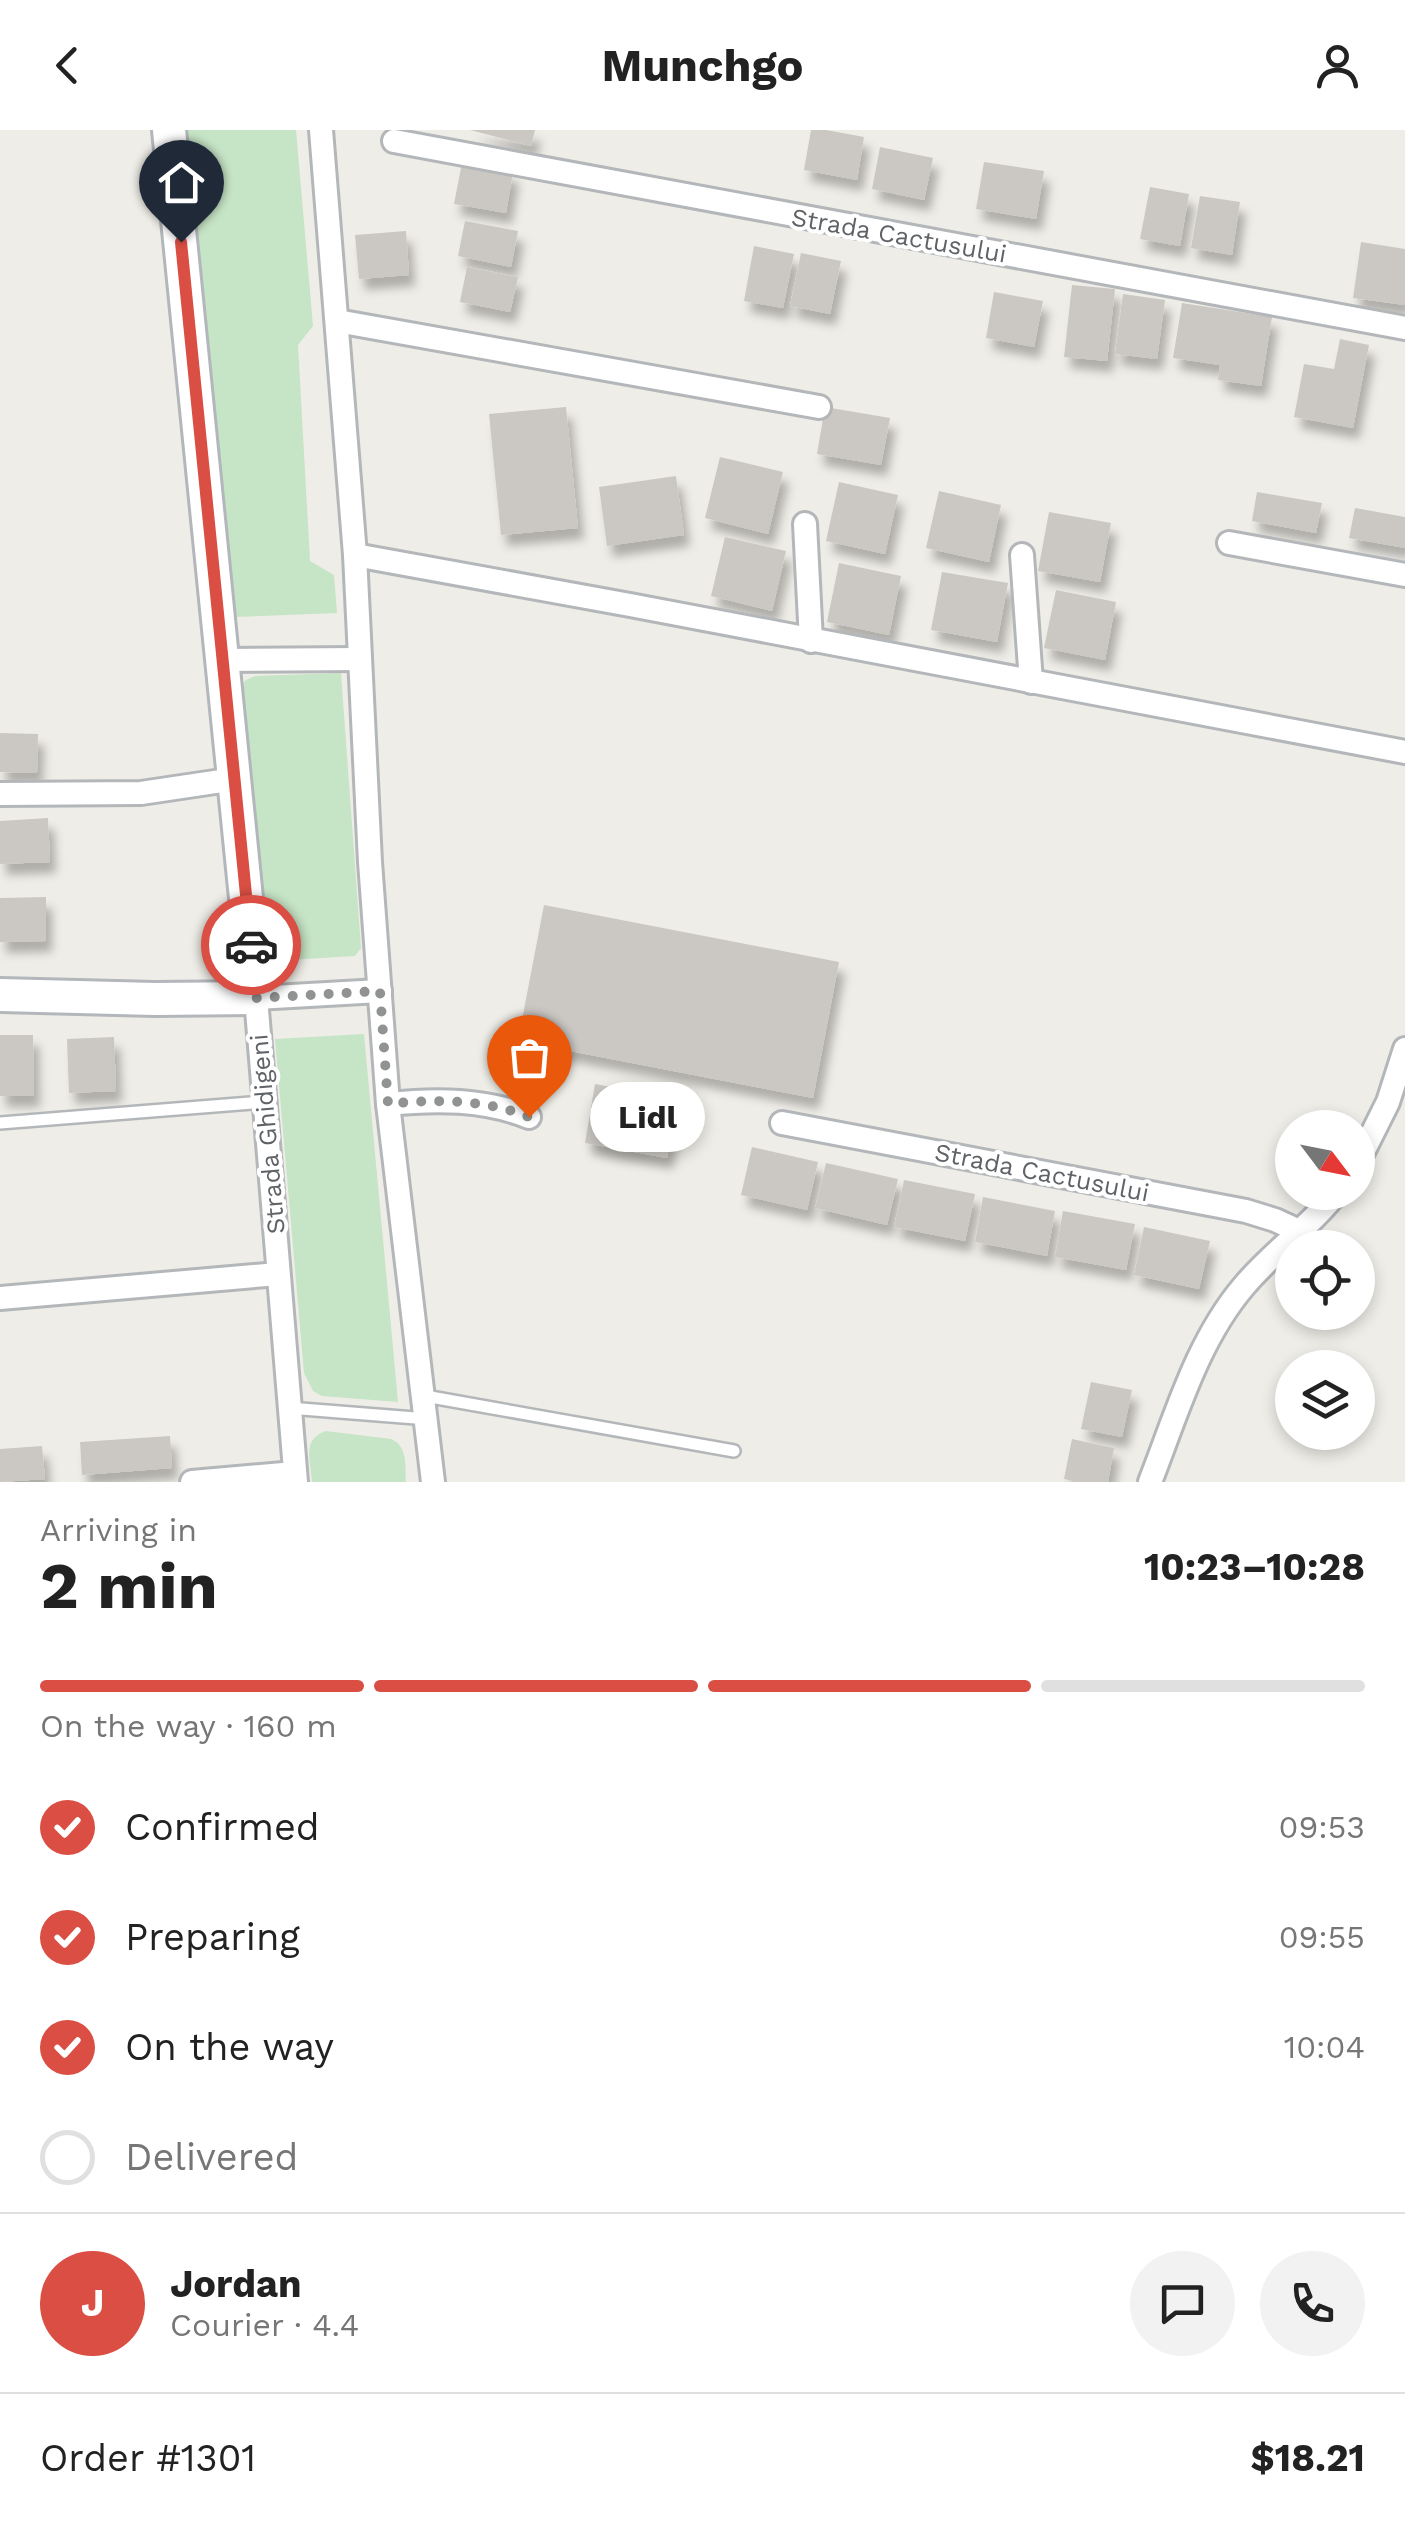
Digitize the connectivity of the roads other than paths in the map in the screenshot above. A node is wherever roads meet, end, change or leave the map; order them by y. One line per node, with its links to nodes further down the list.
1 (170, 130): 14 (street, Strada Ghidigeni)
2 (320, 130): 4 (street)
3 (394, 141): 5 (street, Strada Cactusului)
4 (337, 320): 6 (street); 9 (street)
5 (1405, 328)
6 (819, 407)
7 (805, 524): 12 (street)
8 (1229, 544): 11 (street)
9 (356, 555): 12 (street); 13 (street)
10 (1022, 555): 15 (street)
11 (1405, 575)
12 (811, 641): 15 (street)
13 (360, 659): 14 (street); 19 (street)
14 (223, 660): 17 (street, Strada Ghidigeni)
15 (1031, 682): 16 (street)
16 (1405, 752)
17 (235, 779): 18 (street); 21 (street, Strada Ghidigeni)
18 (0, 794)
19 (380, 991): 21 (street); 24 (street)
20 (0, 995): 21 (street)
21 (256, 998): 23 (street, Strada Ghidigeni)
22 (1405, 1048): 28 (street)
23 (264, 1102): 26 (lane); 33 (street, Strada Ghidigeni)
24 (388, 1104): 25 (street); 36 (street)
25 (529, 1117)
26 (0, 1123)
27 (782, 1123): 30 (street, Strada Cactusului)
28 (1375, 1128)
29 (1322, 1210): 31 (street)
30 (1297, 1230)
31 (1300, 1230)
32 (1275, 1252): 41 (street)
33 (278, 1274): 34 (street); 35 (street, Strada Ghidigeni)
34 (0, 1298)
35 (289, 1408): 36 (lane); 38 (street, Strada Ghidigeni)
36 (426, 1408): 37 (lane); 40 (street)
37 (734, 1451)
38 (295, 1477): 39 (street)
39 (192, 1482)
40 (434, 1482)
41 (1150, 1482)

